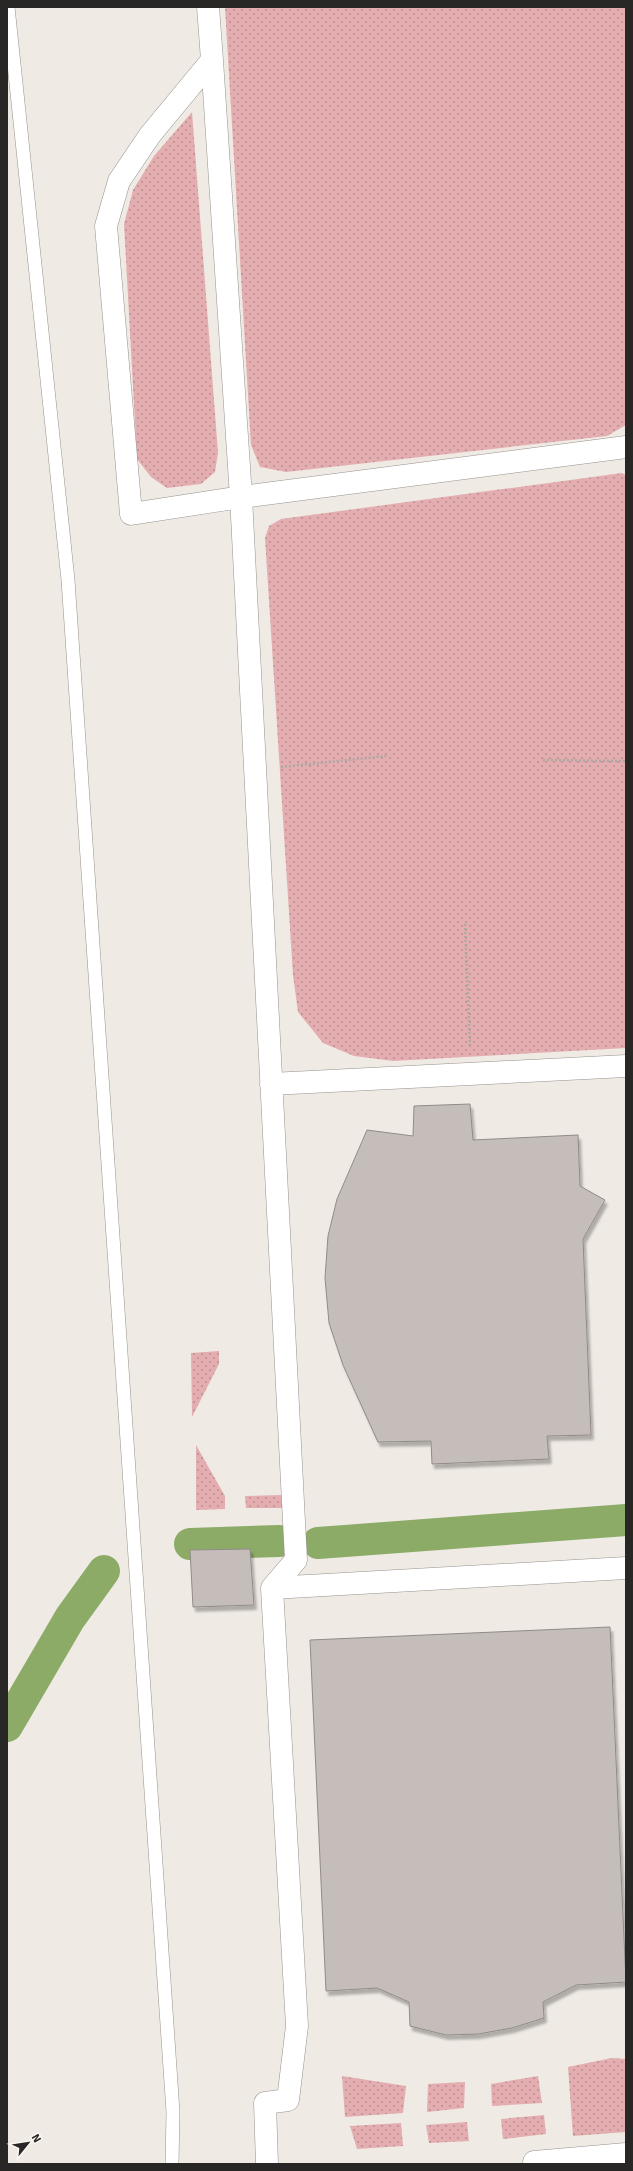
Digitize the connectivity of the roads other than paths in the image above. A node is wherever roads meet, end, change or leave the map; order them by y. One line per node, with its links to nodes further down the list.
1 (8, 7): 11 (lane)
2 (208, 7): 3 (street)
3 (212, 60): 5 (street); 5 (street)
4 (626, 447): 5 (street)
5 (241, 497): 7 (street)
6 (626, 1066): 7 (street)
7 (271, 1084): 9 (street)
8 (626, 1568): 9 (street)
9 (272, 1588): 12 (street)
10 (626, 2154): 13 (street)
11 (172, 2164)
12 (267, 2164)
13 (534, 2164)

